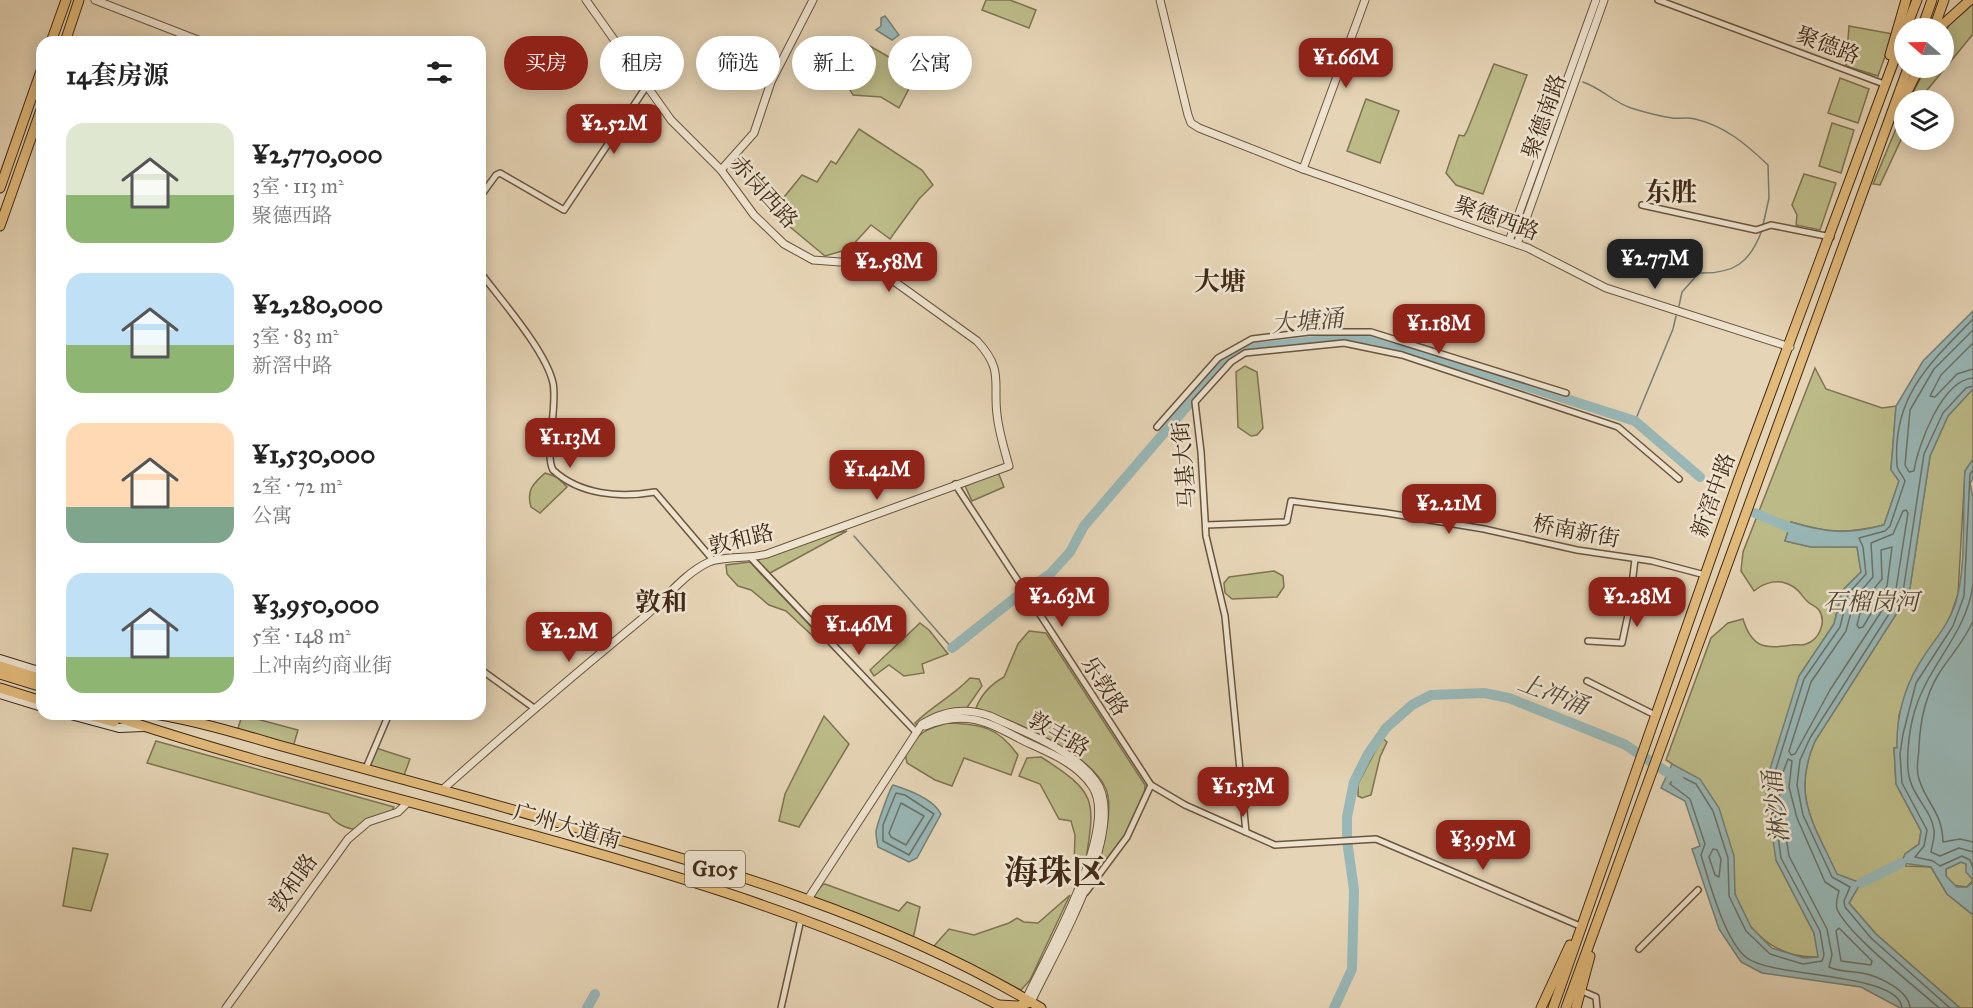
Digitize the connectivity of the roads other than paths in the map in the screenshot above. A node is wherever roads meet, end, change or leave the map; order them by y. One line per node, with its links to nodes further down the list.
1 (66, 0): 20 (main road)
2 (79, 0): 21 (main road)
3 (95, 0): 22 (street)
4 (586, 0): 23 (street, 赤岗西路)
5 (1160, 0): 33 (street, 聚德西路)
6 (1365, 0): 33 (street)
7 (1596, 0): 40 (street, 聚德南路)
8 (1604, 0): 41 (street, 聚德南路)
9 (1658, 0): 27 (street, 聚德路)
10 (1906, 0): 27 (main road)
11 (1917, 0): 16 (main road, 新滘中路)
12 (1932, 0): 17 (main road)
13 (1944, 0): 18 (main road)
14 (1970, 0): 19 (main road)
15 (813, 2): 34 (street)
16 (1910, 18)
17 (1926, 18)
18 (1938, 18)
19 (1950, 18)
20 (53, 36)
21 (67, 36)
22 (188, 36)
23 (611, 36)
24 (1894, 59): 27 (main road, 新滘中路)
25 (1904, 78): 32 (main road, 新滘中路)
26 (1914, 78): 32 (main road)
27 (1884, 84): 39 (main road, 新滘中路)
28 (36, 85): 35 (main road)
29 (644, 90): 36 (street)
30 (648, 90): 34 (street, 赤岗西路)
31 (36, 124): 38 (main road)
32 (1882, 142): 89 (main road, 新滘中路)
33 (1304, 169): 40 (street, 聚德西路)
34 (721, 170): 46 (street, 赤岗西路)
35 (0, 188)
36 (486, 189)
37 (1642, 205): 39 (street)
38 (0, 226)
39 (1830, 237): 43 (main road, 新滘中路)
40 (1509, 241): 41 (street, 聚德西路)
41 (1517, 244): 43 (street, 聚德西路)
42 (486, 281): 52 (street)
43 (1790, 347): 53 (main road, 新滘中路)
44 (1566, 393): 45 (street)
45 (1157, 427)
46 (1009, 466): 48 (street, 敦和路)
47 (1679, 479): 49 (street, 马基大街)
48 (955, 484): 50 (street, 敦和路); 79 (street, 乐敦路)
49 (1206, 525): 51 (street, 桥南新街); 82 (street, 马基大街)
50 (752, 558): 52 (street, 敦和路); 77 (street)
51 (1635, 559): 53 (street, 桥南新街); 54 (street)
52 (712, 560): 69 (street, 敦和路)
53 (1706, 575): 70 (main road, 新滘中路)
54 (1588, 641)
55 (0, 659): 57 (main road)
56 (0, 666): 60 (main road)
57 (36, 670)
58 (486, 673): 69 (street)
59 (0, 674): 63 (main road)
60 (36, 677)
61 (1587, 681): 70 (street)
62 (0, 683): 65 (main road)
63 (36, 685)
64 (0, 688): 67 (main road)
65 (36, 693)
66 (0, 694): 68 (main road)
67 (36, 699)
68 (36, 705)
69 (534, 708): 80 (street, 敦和路)
70 (1657, 716): 86 (main road, 新滘中路)
71 (89, 720): 76 (main road)
72 (111, 720): 76 (main road)
73 (123, 720): 76 (main road, 广州大道南 / G105)
74 (187, 720): 78 (main road, 广州大道南 / G105)
75 (386, 720): 78 (street)
76 (142, 727): 81 (main road, 广州大道南 / G105)
77 (915, 731): 84 (street, 敦丰路); 85 (street, 敦丰路); 94 (street, 敦丰路)
78 (366, 768): 80 (main road, 广州大道南 / G105)
79 (1151, 785): 82 (street); 85 (street)
80 (442, 790): 84 (main road, 广州大道南 / G105)
81 (408, 801): 87 (main road, 广州大道南 / G105); 96 (street, 敦和路)
82 (1246, 832): 88 (street)
83 (1698, 890): 90 (street)
84 (808, 899): 91 (main road, 广州大道南 / G105)
85 (1078, 903): 94 (street, 敦丰路)
86 (1588, 910): 88 (main road); 100 (main road, 新滘中路)
87 (801, 918): 92 (main road, 广州大道南 / G105); 97 (street)
88 (1580, 926): 99 (main road)
89 (1595, 930): 93 (main road); 101 (main road, 新滘中路); 102 (main road)
90 (1639, 949)
91 (978, 973): 92 (main road); 94 (main road, 广州大道南 / G105)
92 (969, 991): 95 (main road, 广州大道南 / G105)
93 (1582, 991): 103 (main road); 104 (street)
94 (1029, 1005): 95 (main road); 98 (main road, 广州大道南 / G105)
95 (1002, 1007)
96 (226, 1008)
97 (781, 1008)
98 (1041, 1008)
99 (1541, 1008)
100 (1553, 1008)
101 (1566, 1008)
102 (1571, 1008)
103 (1576, 1008)
104 (1597, 1008)

